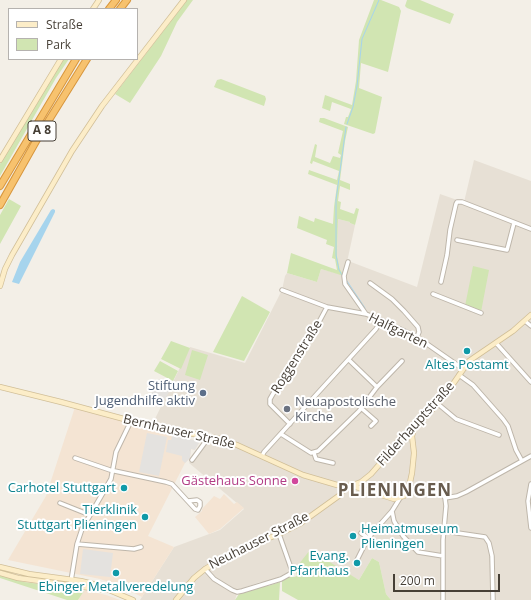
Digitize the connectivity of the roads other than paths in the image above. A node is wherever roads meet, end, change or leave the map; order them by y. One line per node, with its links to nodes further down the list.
1 (127, 0): 3 (highway)
2 (184, 0): 4 (main road)
3 (121, 8)
4 (138, 59)
5 (59, 60): 9 (main road)
6 (75, 60): 10 (highway, A 8)
7 (86, 60): 11 (highway, A 8)
8 (138, 60): 18 (main road)
9 (0, 160)
10 (0, 186)
11 (0, 205)
12 (514, 222): 13 (street); 14 (street); 16 (street)
13 (531, 229)
14 (457, 240)
15 (348, 262): 23 (street)
16 (441, 282)
17 (370, 283): 28 (street)
18 (0, 286)
19 (282, 290): 21 (street, Halfgarten)
20 (433, 294): 22 (street)
21 (327, 307): 23 (street, Halfgarten); 40 (street, Roggenstraße)
22 (481, 313)
23 (366, 314): 25 (street, Halfgarten)
24 (531, 315): 26 (main road, Filderhauptstraße)
25 (381, 320): 28 (street, Halfgarten); 30 (street)
26 (525, 321): 27 (street); 29 (main road, Filderhauptstraße)
27 (531, 326)
28 (416, 337): 32 (street, Halfgarten)
29 (496, 342): 32 (main road, Filderhauptstraße); 34 (street)
30 (349, 360): 36 (street); 40 (street)
31 (402, 361): 36 (street)
32 (463, 369): 33 (main road, Filderhauptstraße)
33 (459, 375): 37 (main road, Filderhauptstraße); 53 (street)
34 (531, 382)
35 (0, 387): 39 (main road, Bernhauser Straße)
36 (377, 387): 38 (street)
37 (438, 404): 42 (main road, Filderhauptstraße); 46 (street)
38 (361, 408): 41 (street); 48 (street)
39 (131, 421): 47 (main road, Bernhauser Straße); 55 (street)
40 (290, 424): 44 (street)
41 (372, 426)
42 (415, 426): 43 (main road, Filderhauptstraße); 45 (main road)
43 (405, 433): 45 (main road); 56 (main road, Filderhauptstraße)
44 (281, 434): 48 (street); 49 (street)
45 (412, 436): 60 (main road)
46 (499, 436)
47 (209, 437): 49 (main road, Bernhauser Straße); 52 (street)
48 (314, 453): 54 (street)
49 (262, 456): 59 (main road, Bernhauser Straße)
50 (531, 456): 53 (street)
51 (75, 458): 55 (street)
52 (192, 460)
53 (522, 461): 63 (street)
54 (333, 463)
55 (113, 470): 65 (street); 69 (street)
56 (361, 482): 58 (main road, Filderhauptstraße); 61 (main road)
57 (531, 484): 70 (street)
58 (353, 486): 59 (main road, Bernhauser Straße); 61 (main road)
59 (345, 487): 73 (main road, Neuhauser Straße)
60 (409, 487): 62 (main road); 63 (street)
61 (361, 488): 64 (main road)
62 (400, 498): 64 (main road); 67 (street)
63 (445, 498): 71 (street)
64 (394, 499): 67 (street)
65 (188, 501)
66 (60, 503): 69 (street)
67 (396, 505): 68 (street)
68 (392, 511): 74 (street); 77 (street)
69 (90, 515): 75 (street)
70 (531, 528)
71 (444, 531): 77 (street); 88 (street)
72 (361, 533): 74 (street)
73 (278, 534): 80 (main road, Neuhauser Straße); 80 (street)
74 (368, 538): 78 (street)
75 (77, 544): 76 (street); 82 (street)
76 (141, 547)
77 (443, 556): 87 (street)
78 (357, 560)
79 (0, 567): 82 (main road)
80 (205, 569): 86 (main road, Neuhauser Straße)
81 (0, 573): 83 (main road)
82 (71, 579): 83 (street); 84 (main road)
83 (70, 586): 84 (main road)
84 (112, 591): 85 (main road)
85 (133, 600)
86 (176, 600)
87 (443, 600)
88 (494, 600)

